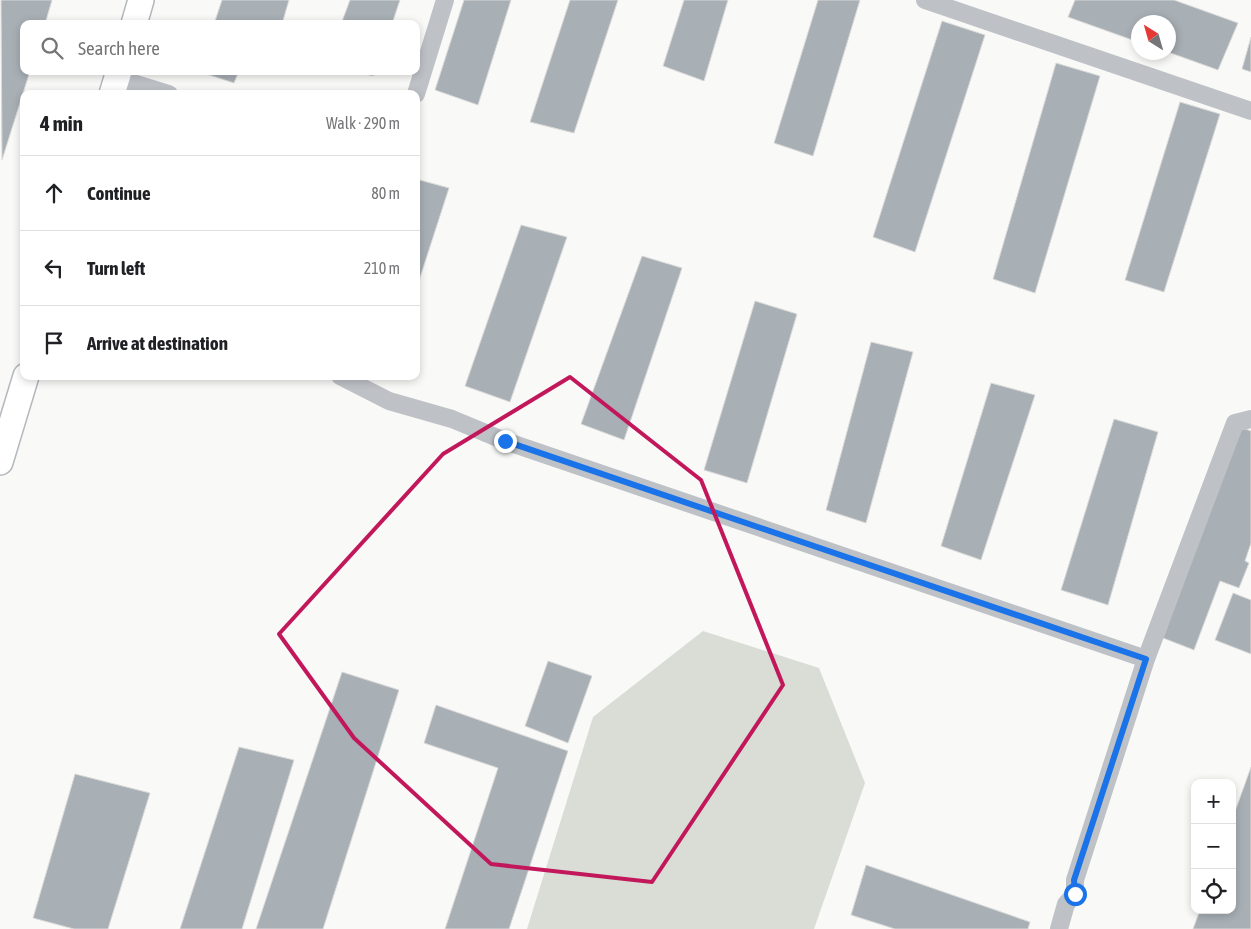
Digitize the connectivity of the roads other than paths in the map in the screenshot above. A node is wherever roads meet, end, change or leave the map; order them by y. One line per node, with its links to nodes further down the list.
1 (141, 0): 4 (street)
2 (445, 0): 7 (street)
3 (925, 0): 8 (street)
4 (135, 20)
5 (116, 81): 6 (street)
6 (153, 90)
7 (417, 90)
8 (1251, 111)
9 (25, 380): 12 (street)
10 (348, 380): 13 (street)
11 (1251, 419): 13 (street)
12 (0, 462)
13 (1146, 659): 14 (street)
14 (1059, 929)

